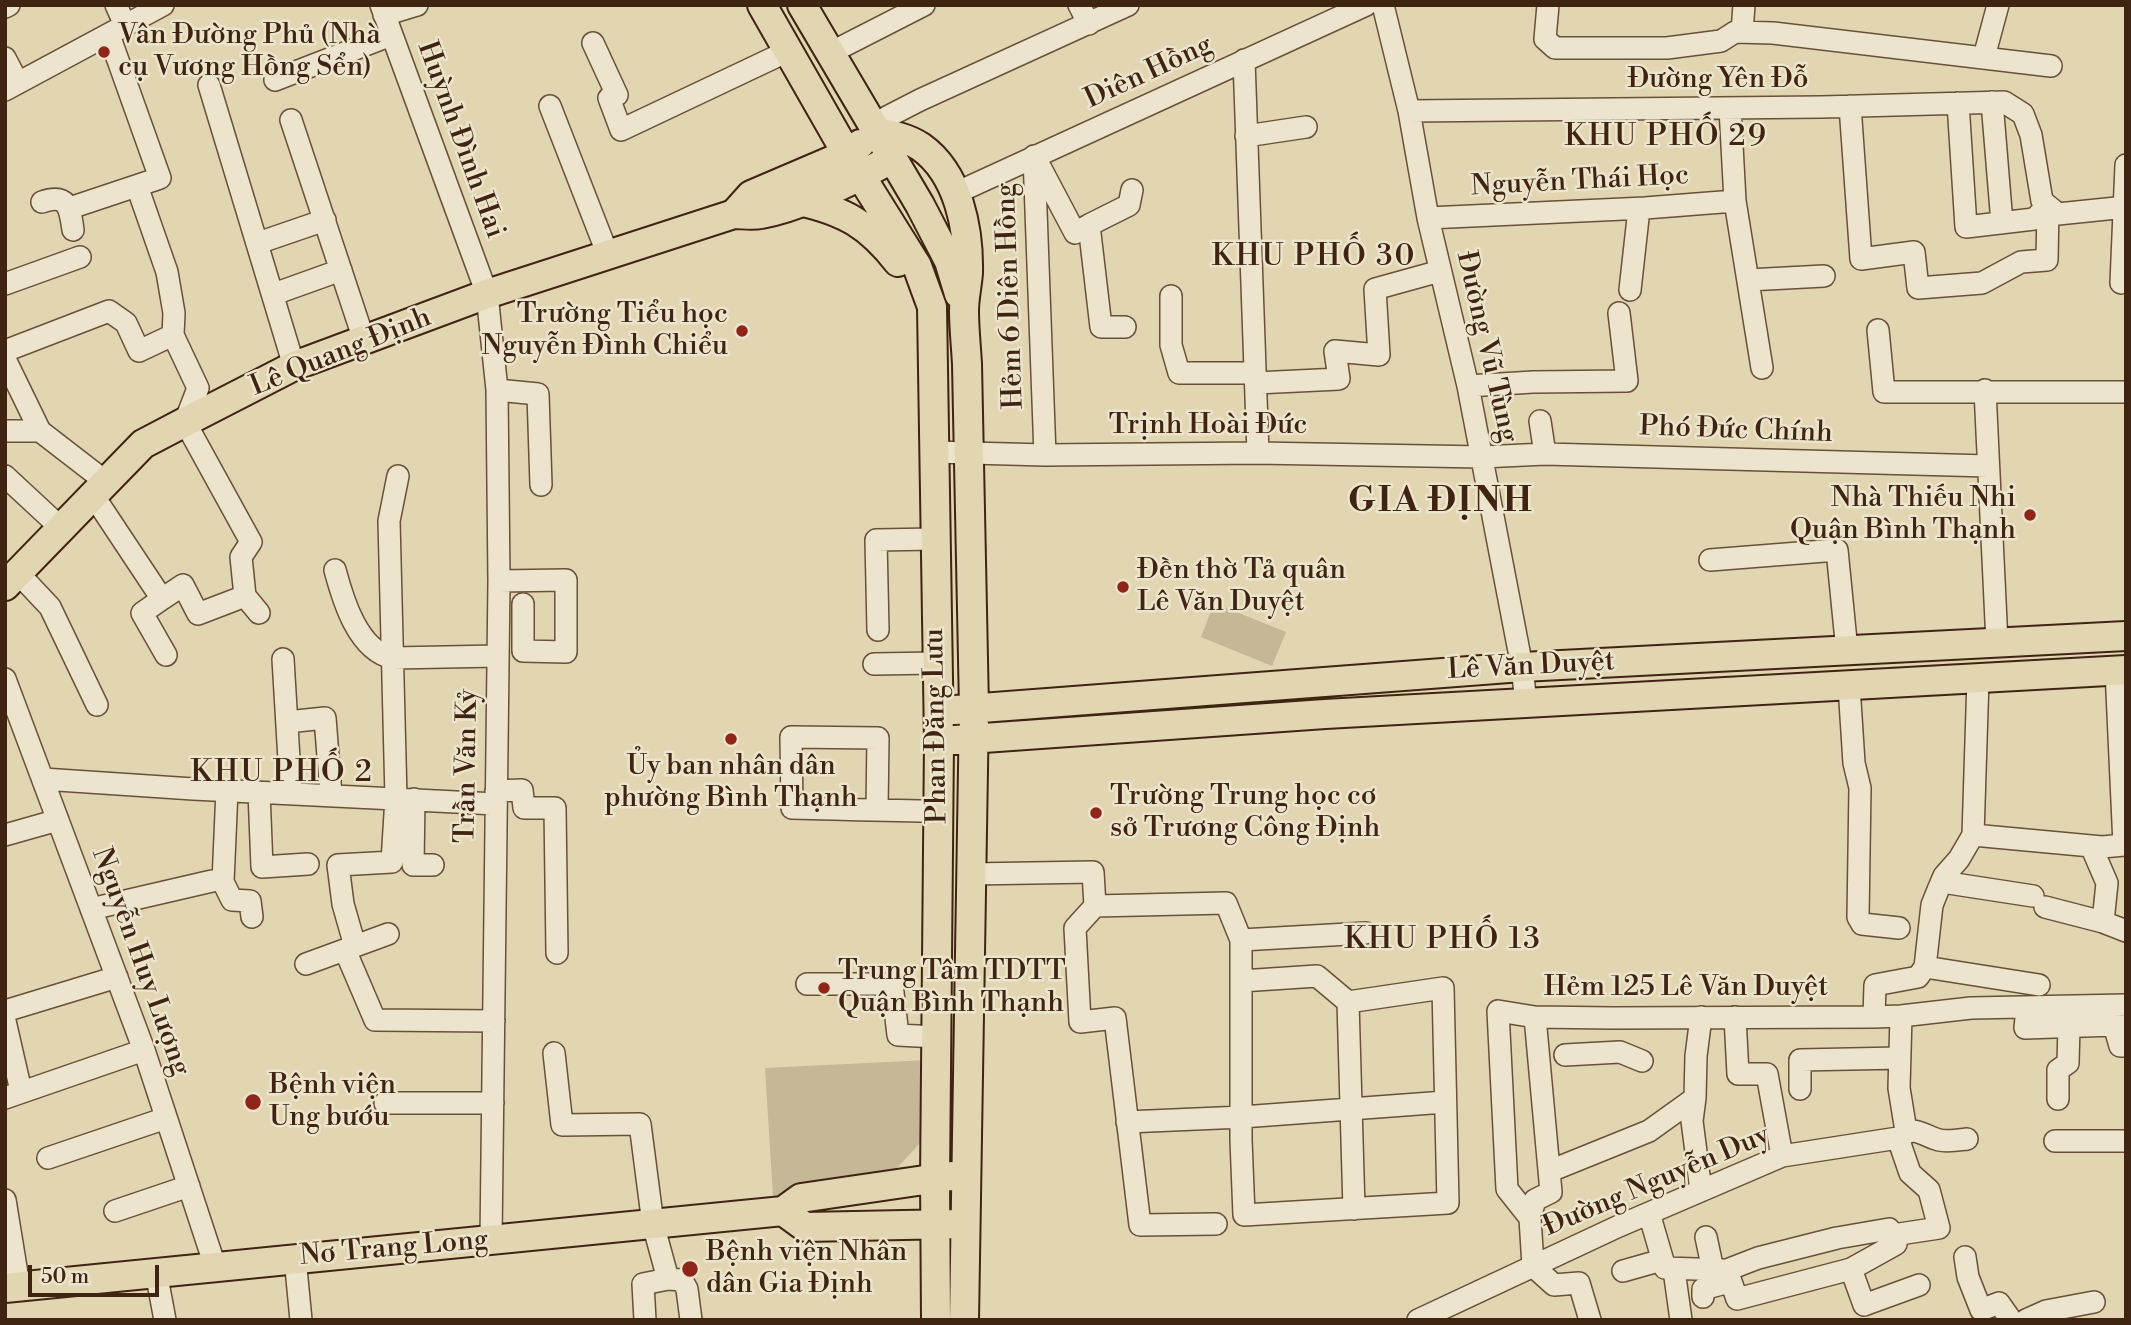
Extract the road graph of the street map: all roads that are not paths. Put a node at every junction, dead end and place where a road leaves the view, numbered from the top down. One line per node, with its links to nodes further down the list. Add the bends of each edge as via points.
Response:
1 (116, 5): 15 (street)
2 (163, 5): 15 (street)
3 (417, 5): 14 (street)
4 (762, 5): 18 (main road, Phan Đăng Lưu)
5 (802, 5): 19 (main road)
6 (925, 5): 19 (street)
7 (1128, 5): 13 (street)
8 (1366, 5): 22 (street, Diên Hồng)
9 (1383, 5): 32 (street, Đường Vũ Tùng)
10 (1548, 5): 16 (street, via 1545,39 1555,48 1667,48 1721,41)
11 (1744, 5): 16 (street)
12 (1998, 5): 20 (street)
13 (1084, 15): 35 (street, via 887,117)
14 (385, 18): 24 (street); 68 (street, Huỳnh Đình Hai)
15 (117, 30): 26 (street); 41 (street, via 160,178)
16 (1742, 32): 20 (street)
17 (593, 43): 18 (street, via 617,95 609,98 621,130)
18 (788, 51): 39 (main road, Phan Đăng Lưu)
19 (830, 53): 35 (main road)
20 (1984, 57): 23 (street)
21 (5, 58): 26 (street)
22 (1244, 60): 36 (street); 37 (street, Diên Hồng)
23 (2051, 66)
24 (275, 80)
25 (209, 85): 57 (street)
26 (12, 87)
27 (1992, 102): 28 (street, Đường Yên Đỗ); 47 (street, Đường Yên Đỗ, via 2004,102 2023,114 2042,201); 54 (street)
28 (1958, 103): 30 (street, Đường Yên Đỗ); 54 (street, via 1966,227)
29 (550, 106): 58 (street)
30 (1850, 106): 31 (street, Đường Yên Đỗ); 47 (street, via 1861,259 1914,253 1918,288 1982,283 2021,262 2047,260)
31 (1730, 108): 32 (street, Đường Yên Đỗ); 45 (street)
32 (1409, 111): 52 (street, Đường Vũ Tùng)
33 (291, 120): 53 (street)
34 (1306, 127): 36 (street)
35 (876, 132): 38 (main road, Phan Đăng Lưu); 39 (main road); 43 (main road, Phan Đăng Lưu, via 922,148)
36 (1247, 136): 81 (street)
37 (1034, 156): 43 (street, Diên Hồng); 55 (street, Hẻm 6 Diên Hồng, via 1074,233); 94 (street, Hẻm 6 Diên Hồng)
38 (891, 159): 39 (main road); 71 (main road, Phan Đăng Lưu, via 949,261)
39 (853, 165): 44 (main road, Lê Quang Định); 51 (main road, Lê Quang Định, via 751,195); 70 (main road, Phan Đăng Lưu, via 917,267)
40 (2126, 165): 49 (street)
41 (137, 186): 48 (street); 75 (street, via 167,272)
42 (1132, 190): 55 (street, via 1129,205)
43 (956, 193): 71 (main road, Phan Đăng Lưu, via 968,273)
44 (799, 201): 51 (main road, Lê Quang Định, via 760,215); 70 (main road, via 829,207 863,226 883,243)
45 (1735, 201): 50 (street, Nguyễn Thái Học); 63 (street)
46 (42, 202): 48 (street, via 65,202)
47 (2048, 206): 49 (street, via 2058,214); 54 (street, via 2034,219)
48 (70, 208): 56 (street)
49 (2124, 208): 64 (street)
50 (1639, 209): 52 (street, Nguyễn Thái Học); 66 (street)
51 (734, 215): 58 (main road, Lê Quang Định)
52 (1428, 218): 61 (street, Đường Vũ Tùng)
53 (325, 220): 57 (street); 60 (street)
54 (2002, 223)
55 (1089, 225): 73 (street, via 1101,327)
56 (73, 230)
57 (258, 243): 67 (street)
58 (608, 255): 68 (main road, Lê Quang Định)
59 (80, 257): 65 (street)
60 (341, 270): 67 (street); 76 (street)
61 (1440, 271): 81 (street, via 1375,289 1379,355 1335,351 1339,379); 82 (street, Đường Vũ Tùng)
62 (1824, 276): 63 (street)
63 (1748, 280): 80 (street)
64 (2120, 283)
65 (5, 284)
66 (1630, 290)
67 (274, 294): 79 (street)
68 (488, 294): 76 (main road, Lê Quang Định); 83 (street, Trần Văn Kỷ)
69 (1171, 296): 81 (street, via 1171,345 1179,373)
70 (932, 307): 90 (main road, Phan Đăng Lưu)
71 (964, 310): 91 (main road, Phan Đăng Lưu)
72 (1619, 313): 82 (street, via 1627,381)
73 (1125, 327)
74 (1878, 330): 84 (street, via 1884,392)
75 (173, 335): 77 (street, via 139,351 126,323 108,311); 87 (street, via 198,388)
76 (364, 340): 79 (main road, Lê Quang Định)
77 (5, 351)
78 (5, 359): 89 (street)
79 (294, 366): 87 (main road, Lê Quang Định)
80 (1762, 368)
81 (1255, 378): 92 (street)
82 (1468, 386): 95 (street, Đường Vũ Tùng)
83 (497, 390): 99 (street, via 538,394); 106 (street, Trần Văn Kỷ)
84 (1985, 390): 85 (street); 96 (street)
85 (2126, 392)
86 (1540, 421): 93 (street)
87 (185, 422): 100 (main road, Lê Quang Định, via 143,444); 107 (street, via 251,542 241,557)
88 (5, 431): 89 (street)
89 (40, 431): 100 (street)
90 (934, 452): 91 (street, Trịnh Hoài Đức); 102 (main road, Phan Đăng Lưu)
91 (968, 452): 94 (street, Trịnh Hoài Đức); 129 (main road, Phan Đăng Lưu)
92 (1258, 453): 94 (street, Trịnh Hoài Đức); 95 (street, Trịnh Hoài Đức)
93 (1545, 454): 95 (street, Phó Đức Chính); 96 (street, Phó Đức Chính)
94 (1045, 455)
95 (1482, 457): 121 (street, Đường Vũ Tùng)
96 (1988, 466): 113 (street)
97 (5, 476): 101 (street)
98 (398, 476): 117 (street, via 389,521)
99 (541, 485)
100 (100, 488): 101 (main road, Lê Quang Định); 108 (street)
101 (61, 528): 105 (main road, Lê Quang Định)
102 (935, 539): 111 (street, via 876,540); 119 (main road, Phan Đăng Lưu)
103 (1710, 560): 114 (street, via 1838,550)
104 (335, 570): 117 (street, via 345,606 366,640 382,656)
105 (12, 580): 128 (street, via 50,607)
106 (499, 581): 109 (street, via 566,580 566,652 523,651); 116 (street, Trần Văn Kỷ)
107 (245, 596): 108 (street, via 198,614 183,585); 110 (street)
108 (163, 599): 115 (street, via 142,613)
109 (523, 604)
110 (260, 613)
111 (878, 630)
112 (2126, 636): 113 (main road, Lê Văn Duyệt)
113 (1997, 643): 114 (main road, Lê Văn Duyệt)
114 (1847, 651): 121 (main road, Lê Văn Duyệt)
115 (166, 655)
116 (498, 656): 117 (street); 140 (street, Trần Văn Kỷ)
117 (393, 658): 141 (street)
118 (284, 659): 132 (street)
119 (936, 663): 120 (street); 130 (main road, Phan Đăng Lưu)
120 (874, 664)
121 (1522, 667): 124 (main road, Lê Văn Duyệt); 127 (street, Đường Vũ Tùng)
122 (2121, 670): 125 (main road, Lê Văn Duyệt); 147 (street, via 2124,845)
123 (5, 679): 135 (street, Nguyễn Huy Lượng)
124 (1349, 679): 129 (main road, Lê Văn Duyệt); 131 (main road)
125 (1978, 679): 126 (main road, Lê Văn Duyệt); 146 (street)
126 (1849, 686): 127 (main road, Lê Văn Duyệt); 157 (street, via 1860,788 1858,917 1862,924)
127 (1526, 703): 131 (main road, Lê Văn Duyệt)
128 (97, 705)
129 (974, 708): 130 (main road, Lê Văn Duyệt); 133 (main road, Phan Đăng Lưu)
130 (938, 711): 134 (main road, Phan Đăng Lưu)
131 (1351, 712): 133 (main road, Lê Văn Duyệt)
132 (287, 722): 138 (street); 139 (street, via 324,718)
133 (973, 740): 134 (main road, Lê Văn Duyệt); 150 (main road, Phan Đăng Lưu)
134 (939, 741): 143 (main road, Phan Đăng Lưu)
135 (43, 779): 136 (street); 144 (street, Nguyễn Huy Lượng)
136 (227, 790): 137 (street); 155 (street, via 223,882 232,900 250,901)
137 (258, 792): 138 (street); 148 (street, via 262,867)
138 (291, 793): 139 (street)
139 (331, 794): 141 (street)
140 (496, 797): 141 (street); 163 (street, via 523,790 524,808 555,808); 181 (street, Trần Văn Kỷ)
141 (405, 798): 149 (street, via 414,865); 162 (street, via 392,862 338,864)
142 (877, 810): 142 (street, via 792,808 791,737 878,738); 143 (street)
143 (938, 811): 183 (main road, Phan Đăng Lưu)
144 (58, 820): 145 (street); 154 (street, Nguyễn Huy Lượng)
145 (5, 835)
146 (1973, 835): 147 (street); 152 (street)
147 (2091, 846): 156 (street, via 2107,883)
148 (308, 864)
149 (433, 865)
150 (971, 874): 153 (street, via 1093,872); 209 (main road, Phan Đăng Lưu)
151 (212, 881): 154 (street)
152 (1942, 882): 156 (street, via 2039,901); 165 (street, via 1933,905)
153 (1095, 906): 161 (street, via 1226,903); 201 (street, via 1075,928 1080,1021 1115,1018)
154 (92, 909): 166 (street, Nguyễn Huy Lượng)
155 (252, 917)
156 (2103, 922): 158 (street)
157 (1899, 928)
158 (2126, 931)
159 (1366, 933): 161 (street)
160 (388, 934): 162 (street)
161 (1241, 940): 167 (street)
162 (350, 948): 164 (street); 181 (street, via 375,1020)
163 (557, 953)
164 (306, 964)
165 (1925, 967): 169 (street); 179 (street, via 1918,977 1875,985)
166 (117, 978): 172 (street); 185 (street, Nguyễn Huy Lượng)
167 (1241, 981): 170 (street, via 1317,975); 199 (street)
168 (807, 984): 183 (street, via 892,984 898,1035)
169 (2039, 985)
170 (1348, 1002): 195 (street, via 1443,988); 198 (street)
171 (2027, 1008): 173 (street, Hẻm 125 Lê Văn Duyệt); 174 (street, Hẻm 125 Lê Văn Duyệt, via 1971,1008); 182 (street, via 2025,1028)
172 (5, 1011)
173 (2118, 1012): 182 (street); 184 (street, via 2120,1046)
174 (1901, 1016): 179 (street, Hẻm 125 Lê Văn Duyệt); 189 (street)
175 (1535, 1017): 176 (street, Hẻm 125 Lê Văn Duyệt); 208 (street); 218 (street, Hẻm 125 Lê Văn Duyệt, via 1498,1012 1507,1189)
176 (1584, 1017): 177 (street, Hẻm 125 Lê Văn Duyệt); 187 (street)
177 (1701, 1017): 178 (street, Hẻm 125 Lê Văn Duyệt); 193 (street)
178 (1735, 1017): 179 (street, Hẻm 125 Lê Văn Duyệt); 206 (street, via 1738,1074 1767,1074)
179 (1874, 1017)
180 (5, 1021): 192 (street)
181 (494, 1021): 197 (street, Trần Văn Kỷ)
182 (2069, 1027): 194 (street, via 2068,1063 2058,1070)
183 (937, 1037): 210 (main road, Phan Đăng Lưu)
184 (2126, 1046)
185 (144, 1050): 192 (street); 200 (street, Nguyễn Huy Lượng)
186 (554, 1053): 219 (street, via 562,1125 640,1124)
187 (1588, 1053): 188 (street); 190 (street, via 1620,1052)
188 (1565, 1055)
189 (1899, 1058): 191 (street, via 1800,1060); 202 (street)
190 (1642, 1061)
191 (1800, 1089)
192 (13, 1094)
193 (1695, 1098): 208 (street, via 1649,1131); 212 (street, via 1692,1121)
194 (2058, 1099)
195 (1445, 1102): 198 (street); 214 (street, via 1448,1203)
196 (385, 1103): 197 (street)
197 (493, 1103): 225 (street, Trần Văn Kỷ)
198 (1353, 1109): 199 (street); 214 (street)
199 (1242, 1117): 201 (street); 214 (street, via 1244,1214)
200 (166, 1118): 207 (street); 211 (street, Nguyễn Huy Lượng)
201 (1128, 1122): 222 (street, via 1140,1225)
202 (1902, 1135): 203 (street, Đường Nguyễn Duy, via 1922,1131 1940,1141); 206 (street, Đường Nguyễn Duy); 223 (street, via 1910,1173 1929,1190 1939,1228)
203 (1967, 1139)
204 (2055, 1141): 205 (street)
205 (2126, 1141)
206 (1782, 1156): 212 (street, Đường Nguyễn Duy)
207 (48, 1158)
208 (1550, 1171): 218 (street, via 1551,1192 1535,1200)
209 (968, 1174): 210 (main road, Nơ Trang Long); 221 (main road, Phan Đăng Lưu)
210 (935, 1179): 216 (main road, Nơ Trang Long, via 801,1198); 220 (main road, Phan Đăng Lưu)
211 (189, 1186): 215 (street); 229 (street, Nguyễn Huy Lượng)
212 (1701, 1191): 217 (street, Đường Nguyễn Duy)
213 (5, 1200): 237 (street)
214 (1354, 1209)
215 (115, 1211)
216 (783, 1211): 219 (main road, Nơ Trang Long); 220 (main road, via 805,1227)
217 (1649, 1213): 228 (street); 230 (street, Đường Nguyễn Duy)
218 (1530, 1218): 230 (street)
219 (653, 1224): 225 (main road, Nơ Trang Long); 235 (street)
220 (935, 1224): 221 (main road); 246 (main road, Phan Đăng Lưu)
221 (967, 1224): 247 (main road, Phan Đăng Lưu)
222 (1216, 1224)
223 (1893, 1235): 231 (street, via 1895,1244); 234 (street, via 1889,1229 1837,1238 1758,1258)
224 (1706, 1237): 234 (street)
225 (491, 1239): 227 (main road, Nơ Trang Long)
226 (1965, 1257): 251 (street, via 1981,1310 1999,1303)
227 (295, 1258): 229 (main road, Nơ Trang Long); 243 (street)
228 (1668, 1265): 232 (street); 234 (street); 250 (street)
229 (215, 1266): 233 (main road, Nơ Trang Long)
230 (1533, 1266): 248 (street, Đường Nguyễn Duy); 249 (street, via 1554,1285 1579,1283)
231 (1851, 1269): 234 (street, via 1737,1299); 240 (street)
232 (1623, 1271)
233 (156, 1272): 237 (main road, Nơ Trang Long); 242 (street)
234 (1723, 1274): 238 (street, via 1703,1289)
235 (668, 1279): 244 (street, via 643,1284); 245 (street, via 684,1282)
236 (1919, 1285): 240 (street)
237 (12, 1287)
238 (1703, 1297)
239 (2094, 1302): 241 (street)
240 (1867, 1312)
241 (2040, 1317)
242 (165, 1320)
243 (301, 1320)
244 (645, 1320)
245 (691, 1320)
246 (936, 1320)
247 (964, 1320)
248 (1418, 1320)
249 (1590, 1320)
250 (1681, 1320)
251 (2011, 1320)

